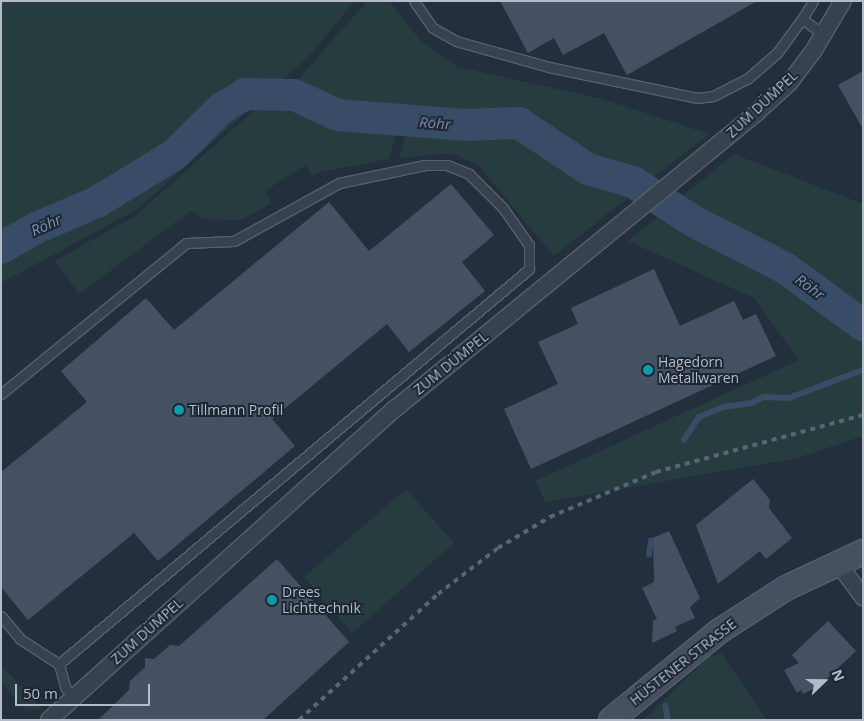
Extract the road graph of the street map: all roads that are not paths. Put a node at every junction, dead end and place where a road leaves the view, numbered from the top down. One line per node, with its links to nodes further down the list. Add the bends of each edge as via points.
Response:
1 (414, 1): 4 (lane, via 433,28 456,41 549,67 697,98 713,96 747,79 777,53)
2 (813, 1): 4 (lane)
3 (844, 1): 5 (street, ZUM DÜMPEL)
4 (802, 19): 5 (lane)
5 (825, 35): 12 (street, ZUM DÜMPEL, via 790,82 688,171 396,408)
6 (1, 394): 11 (lane, via 186,244 234,242 339,183 425,164 447,165 469,174 503,208 529,245 528,268)
7 (863, 552): 8 (main road, HÜSTENER STRASSE)
8 (837, 562): 9 (street); 14 (main road, HÜSTENER STRASSE, via 786,588 718,632)
9 (863, 597)
10 (1, 616): 11 (lane, via 20,640)
11 (59, 664): 12 (lane, via 65,687)
12 (73, 698): 13 (street, ZUM DÜMPEL)
13 (49, 720)
14 (611, 720)

